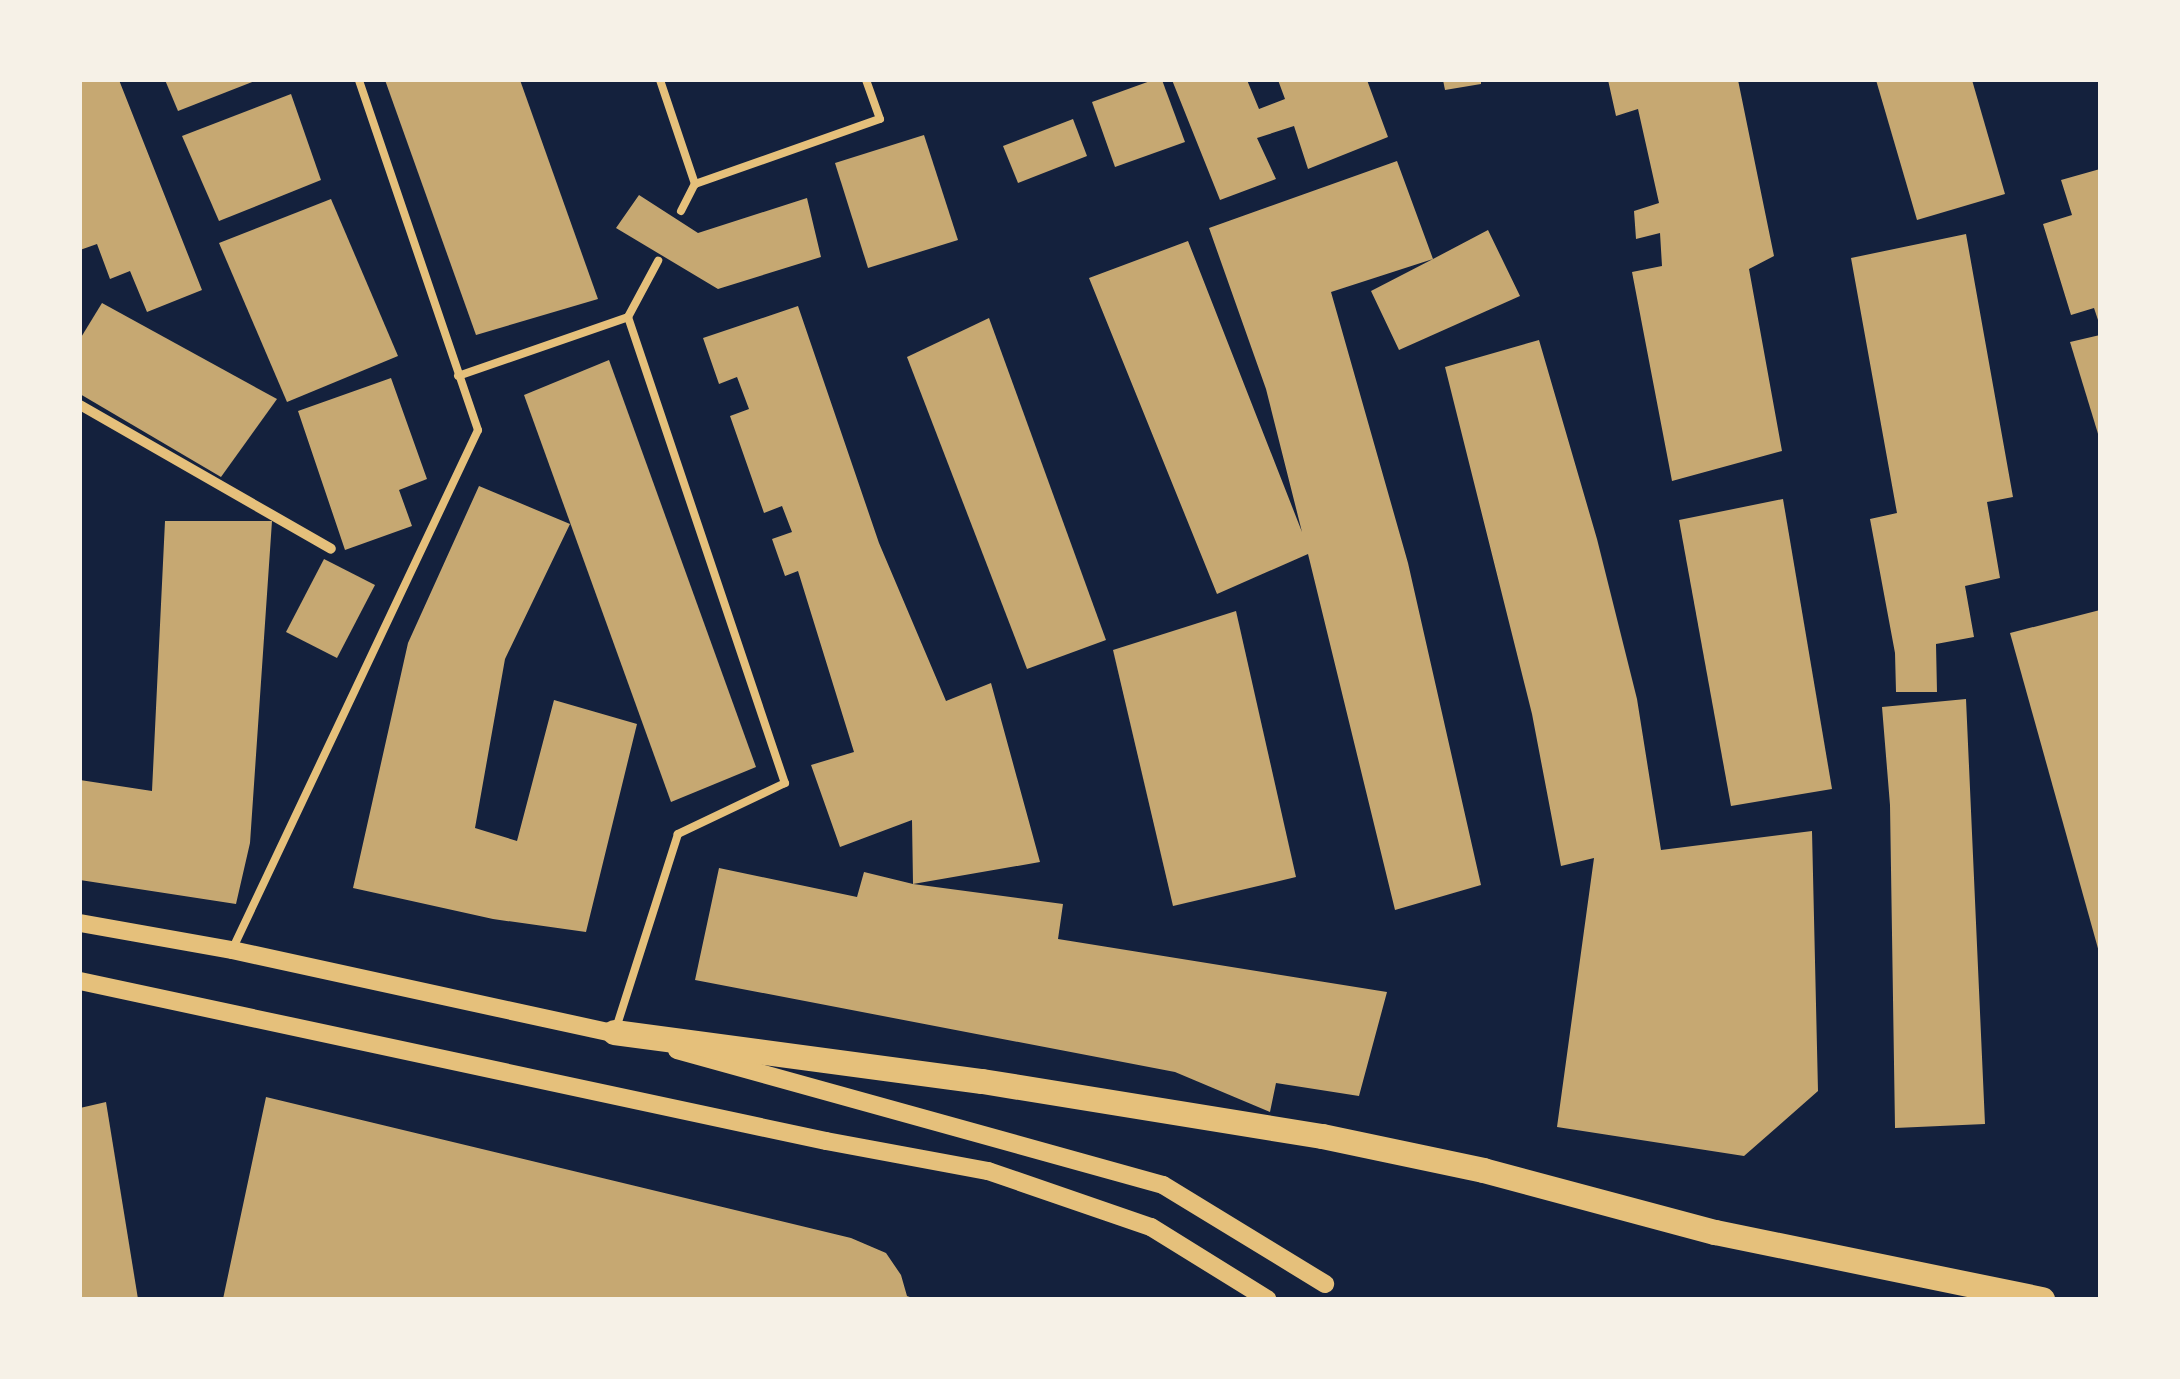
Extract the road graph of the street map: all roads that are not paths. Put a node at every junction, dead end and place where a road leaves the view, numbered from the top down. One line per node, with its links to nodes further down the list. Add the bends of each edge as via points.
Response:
1 (360, 80): 8 (lane)
2 (660, 80): 4 (lane)
3 (866, 80): 4 (lane, via 880,119)
4 (695, 184): 5 (lane)
5 (681, 212)
6 (658, 261): 7 (lane)
7 (628, 317): 8 (lane); 14 (lane, via 785,783 678,834)
8 (458, 376): 12 (lane, via 478,430)
9 (80, 404): 10 (street)
10 (330, 549)
11 (80, 923): 12 (street)
12 (232, 950): 14 (street)
13 (80, 981): 16 (street, via 988,1171 1152,1227)
14 (614, 1032): 15 (street, via 1163,1186); 17 (main road, via 982,1080 1322,1136 1751,1240)
15 (1325, 1284)
16 (1267, 1299)
17 (2042, 1299)

